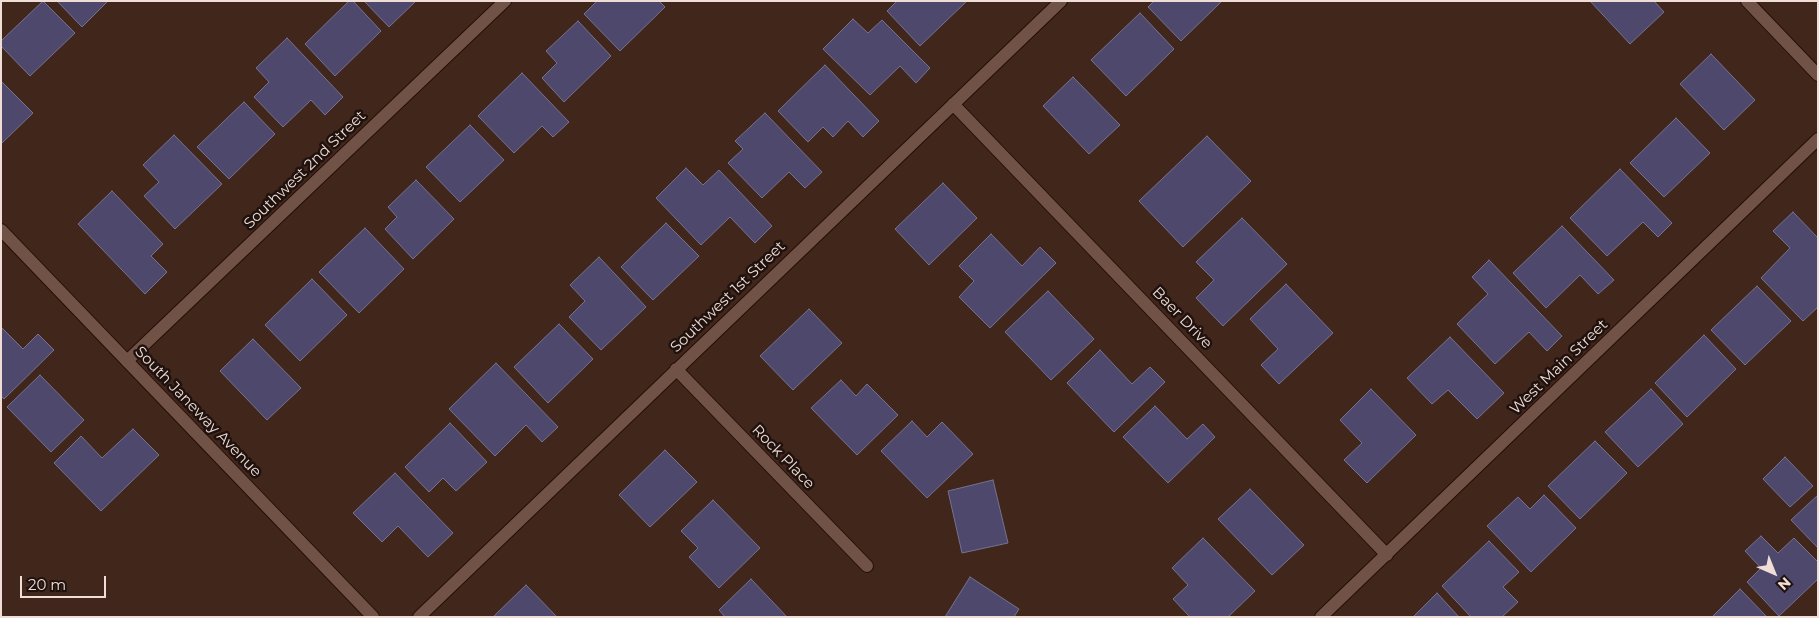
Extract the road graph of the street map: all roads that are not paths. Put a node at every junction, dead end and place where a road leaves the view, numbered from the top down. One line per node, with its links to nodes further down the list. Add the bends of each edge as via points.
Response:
1 (505, 1): 8 (street, Southwest 2nd Street)
2 (1061, 1): 5 (street, Southwest 1st Street)
3 (1747, 1): 4 (street)
4 (1818, 75)
5 (953, 104): 9 (street, Southwest 1st Street); 10 (street, Baer Drive)
6 (1818, 139): 10 (street, West Main Street)
7 (1, 230): 8 (street, South Janeway Avenue)
8 (127, 361): 12 (street, South Janeway Avenue)
9 (676, 369): 11 (street, Rock Place); 13 (street, Southwest 1st Street)
10 (1386, 555): 14 (street, West Main Street)
11 (867, 566)
12 (373, 617)
13 (418, 617)
14 (1321, 617)

